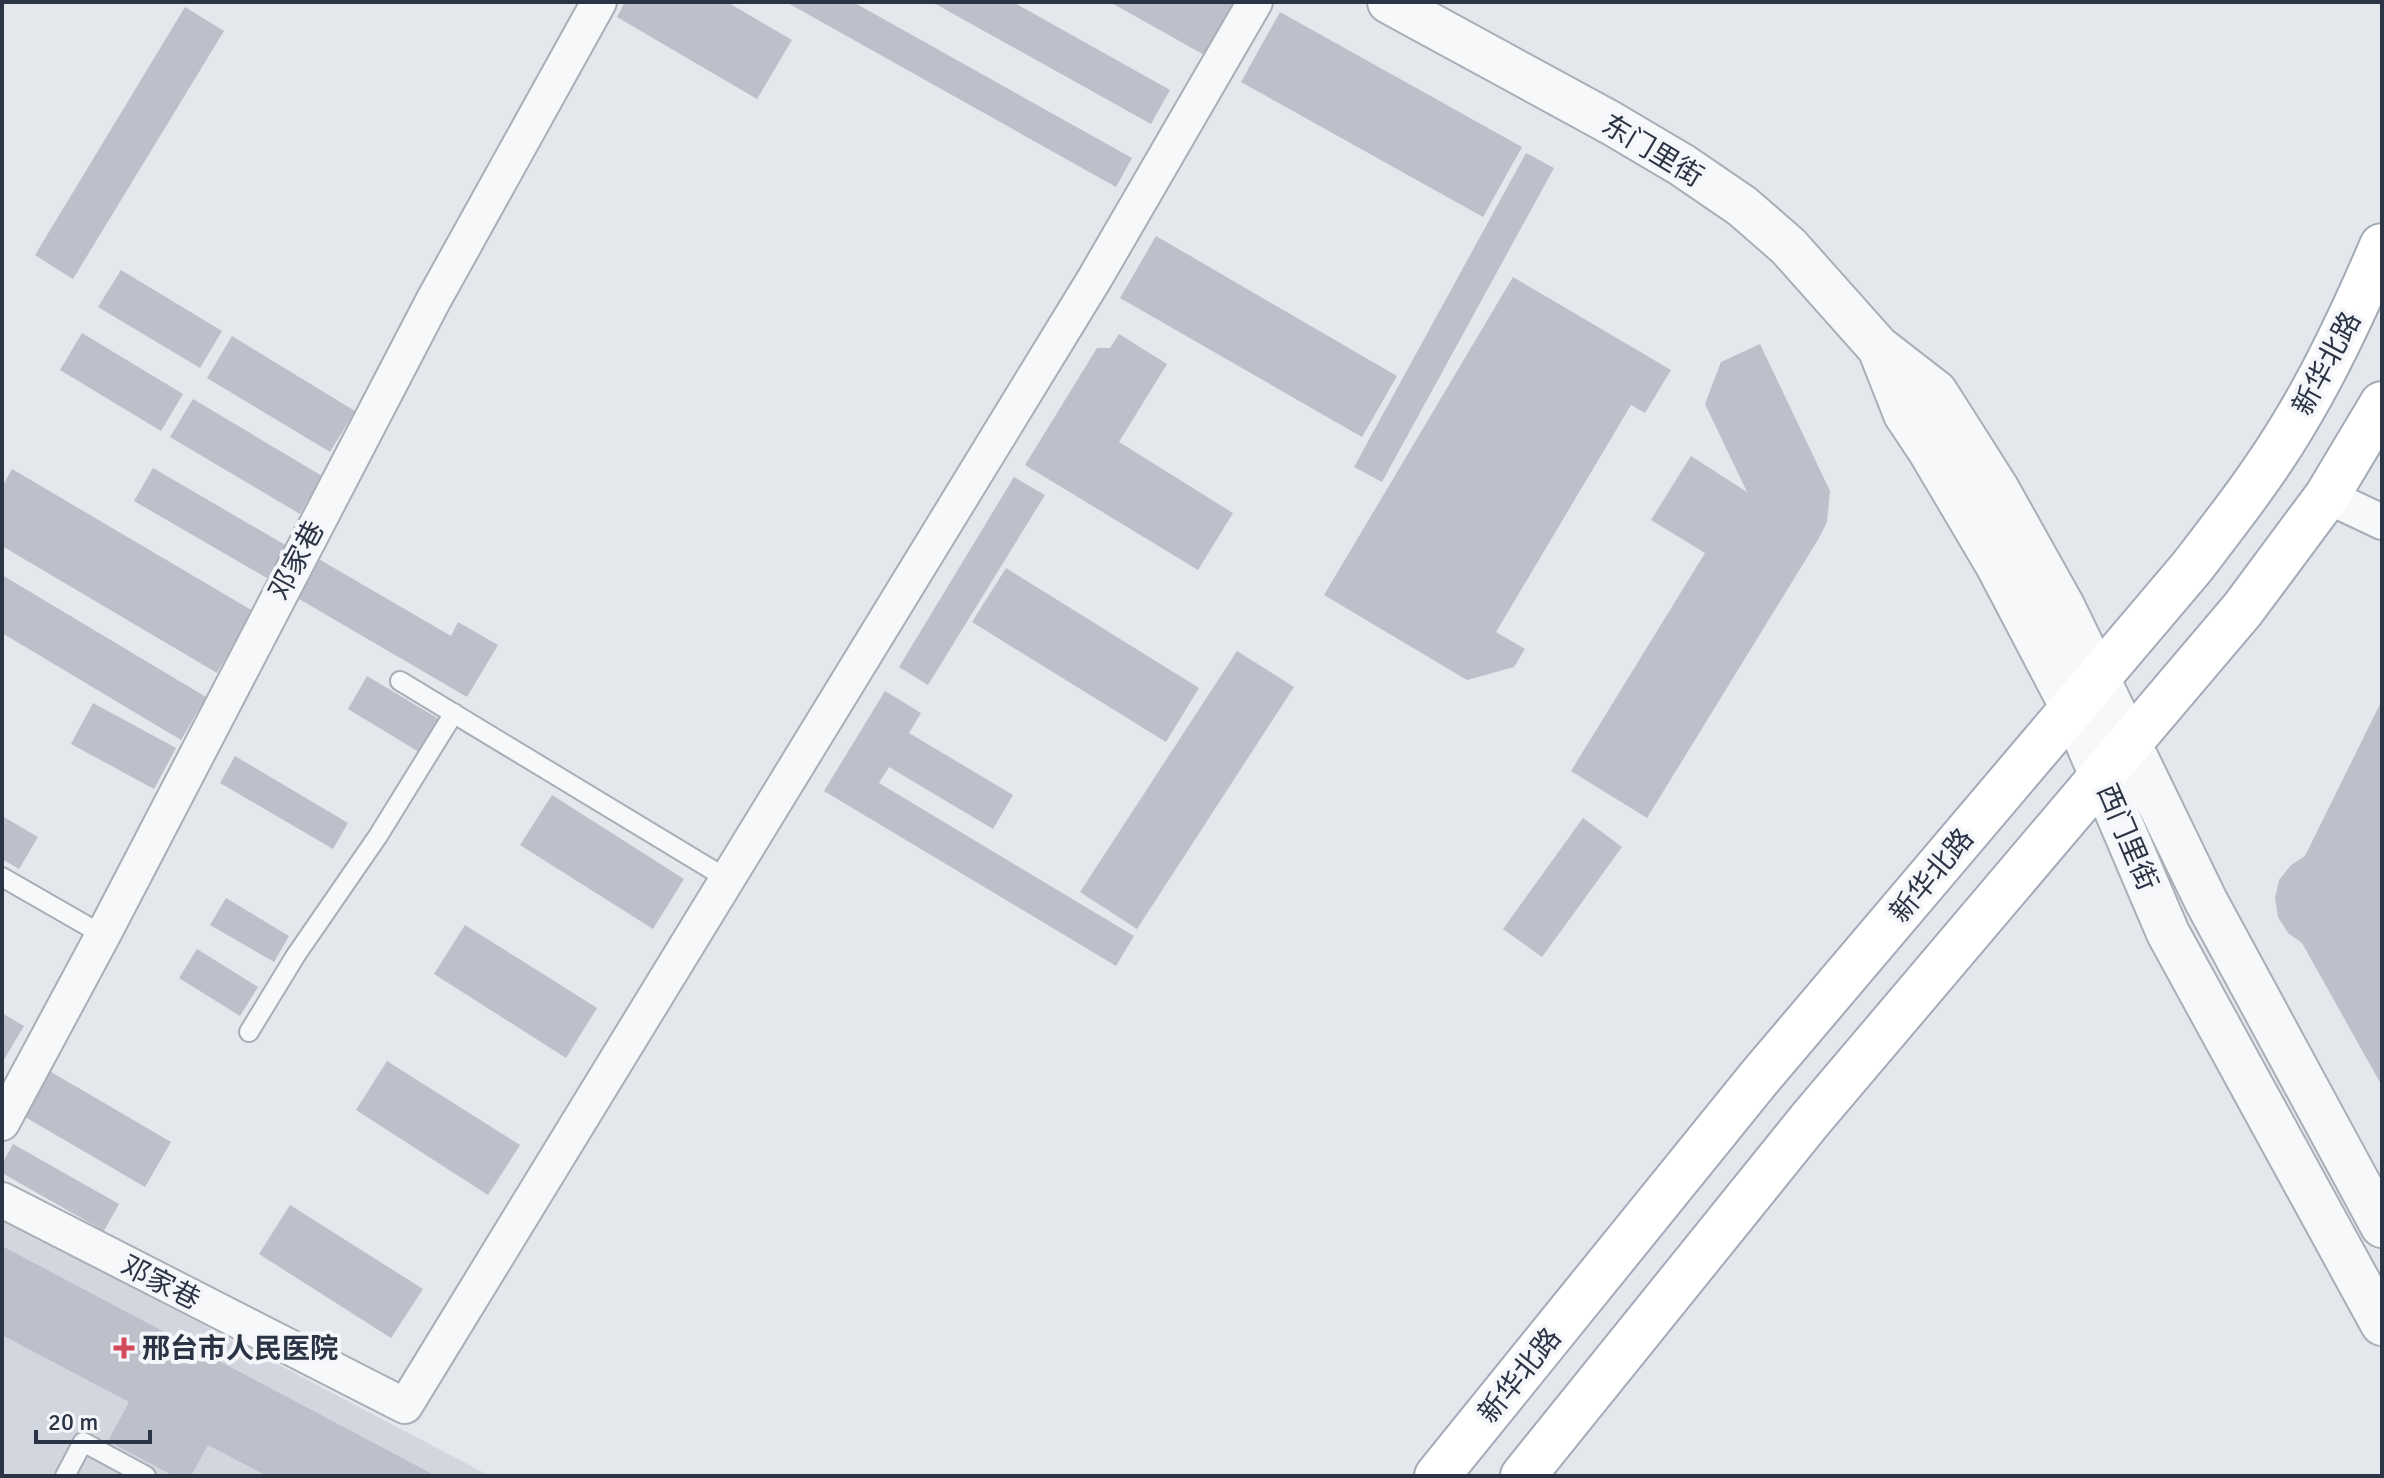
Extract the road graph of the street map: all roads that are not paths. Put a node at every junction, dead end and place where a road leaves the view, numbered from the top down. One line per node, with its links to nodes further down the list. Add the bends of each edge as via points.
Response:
1 (599, 2): 14 (street, 邓家巷, via 433,301)
2 (1255, 2): 13 (street, via 1095,278)
3 (1389, 2): 9 (street, 东门里街, via 1611,123 1742,206 1788,246 1878,347 1936,392 2031,546)
4 (2382, 246): 9 (main road, 新华北路, via 2336,348 2266,467 2192,567)
5 (2382, 404): 6 (main road)
6 (2327, 496): 7 (street); 11 (main road, via 2243,609)
7 (2382, 522)
8 (400, 681): 10 (lane)
9 (2086, 693): 11 (street, 西门里街); 22 (main road, 新华北路, via 1759,1078)
10 (454, 713): 13 (lane); 15 (lane)
11 (2116, 760): 18 (street, via 2206,901); 19 (street, 西门里街, via 2168,933); 23 (main road, via 1810,1120)
12 (2, 877): 14 (lane)
13 (729, 880): 17 (street, 邓家巷, via 405,1406)
14 (103, 935): 16 (street, 邓家巷)
15 (249, 1032)
16 (2, 1123)
17 (2, 1200)
18 (2382, 1226)
19 (2382, 1324)
20 (65, 1476): 21 (lane, via 83,1442)
21 (146, 1476)
22 (1437, 1476)
23 (1523, 1476)

